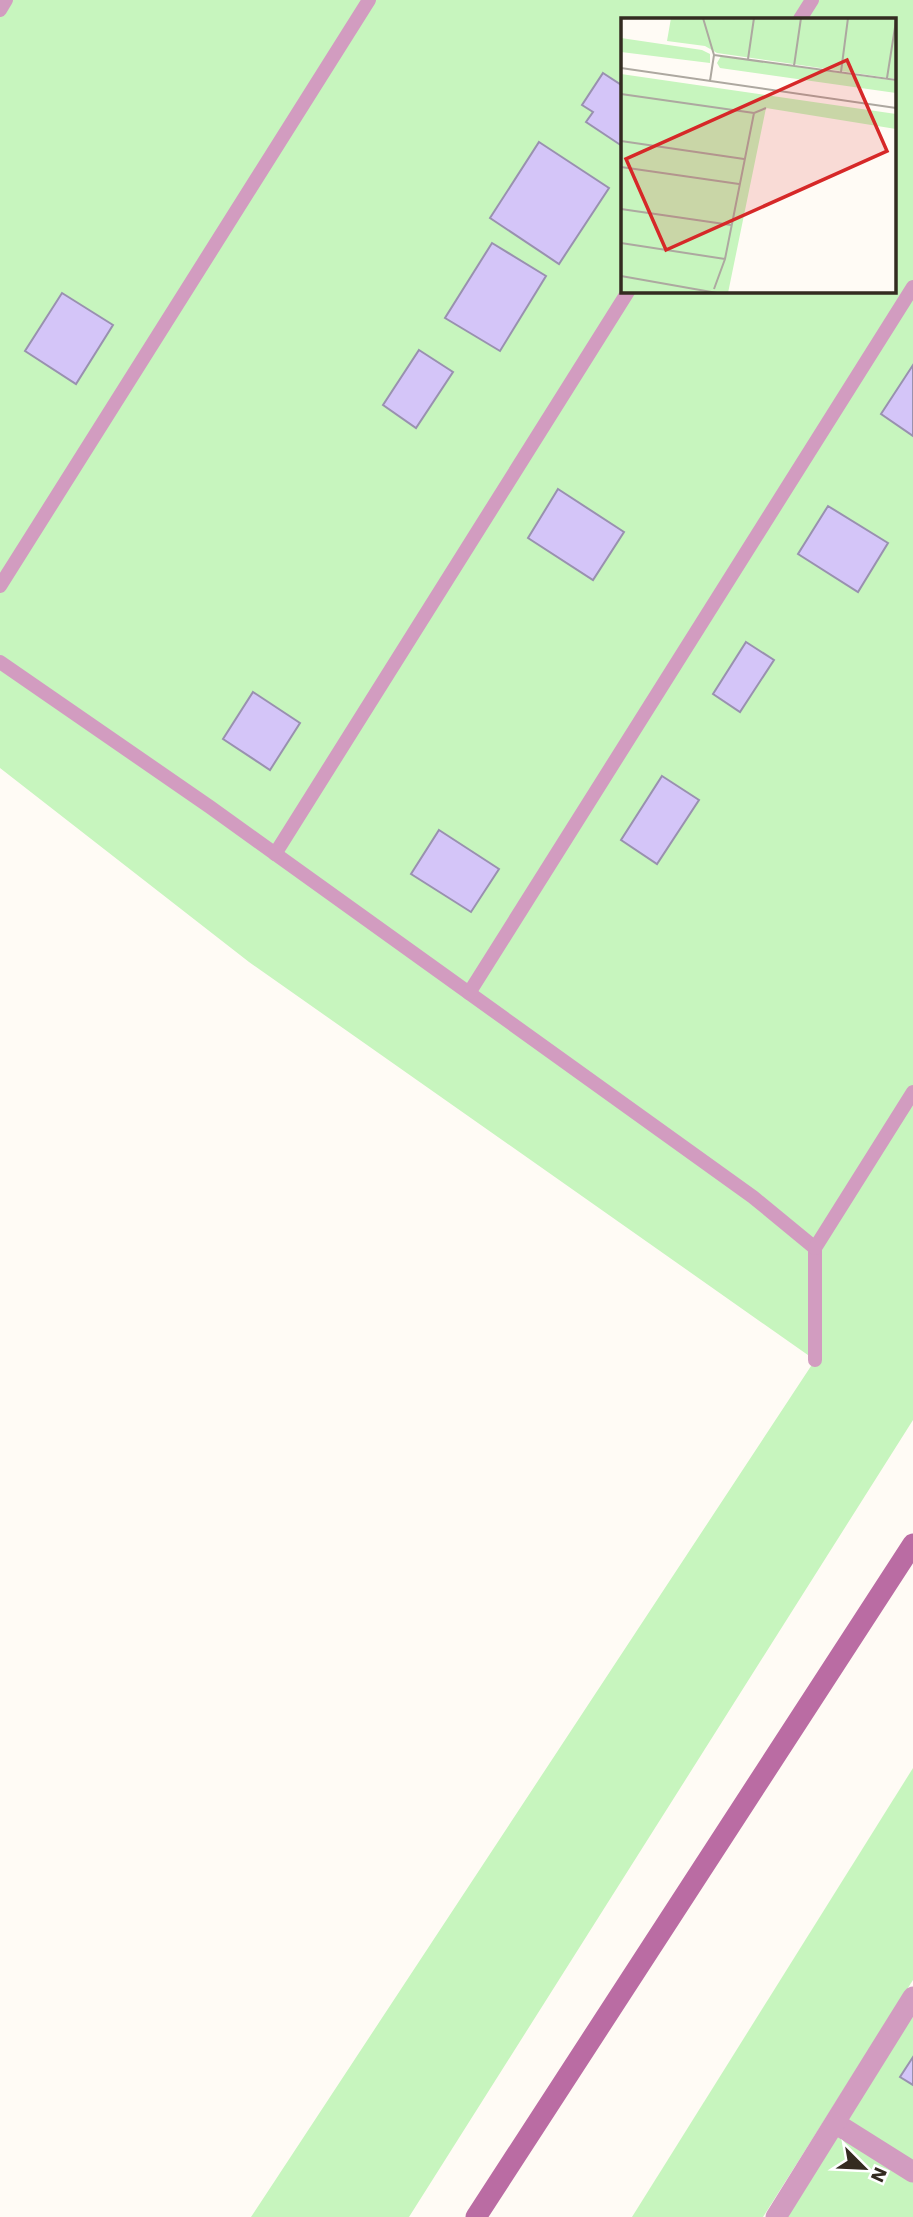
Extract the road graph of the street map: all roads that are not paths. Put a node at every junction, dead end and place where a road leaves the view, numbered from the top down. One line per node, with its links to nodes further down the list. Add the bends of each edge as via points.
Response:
1 (6, 0): 4 (lane)
2 (369, 0): 8 (lane)
3 (812, 0): 5 (lane)
4 (0, 10)
5 (801, 18)
6 (913, 287): 11 (lane)
7 (628, 292): 10 (lane)
8 (0, 586)
9 (0, 662): 10 (lane)
10 (275, 853): 11 (lane)
11 (468, 993): 13 (lane, via 753,1197)
12 (913, 1092): 13 (lane)
13 (815, 1248): 14 (lane)
14 (815, 1360)
15 (913, 1545): 19 (street)
16 (913, 1997): 17 (street)
17 (835, 2123): 18 (street); 20 (street)
18 (913, 2172)
19 (476, 2217)
20 (776, 2217)

